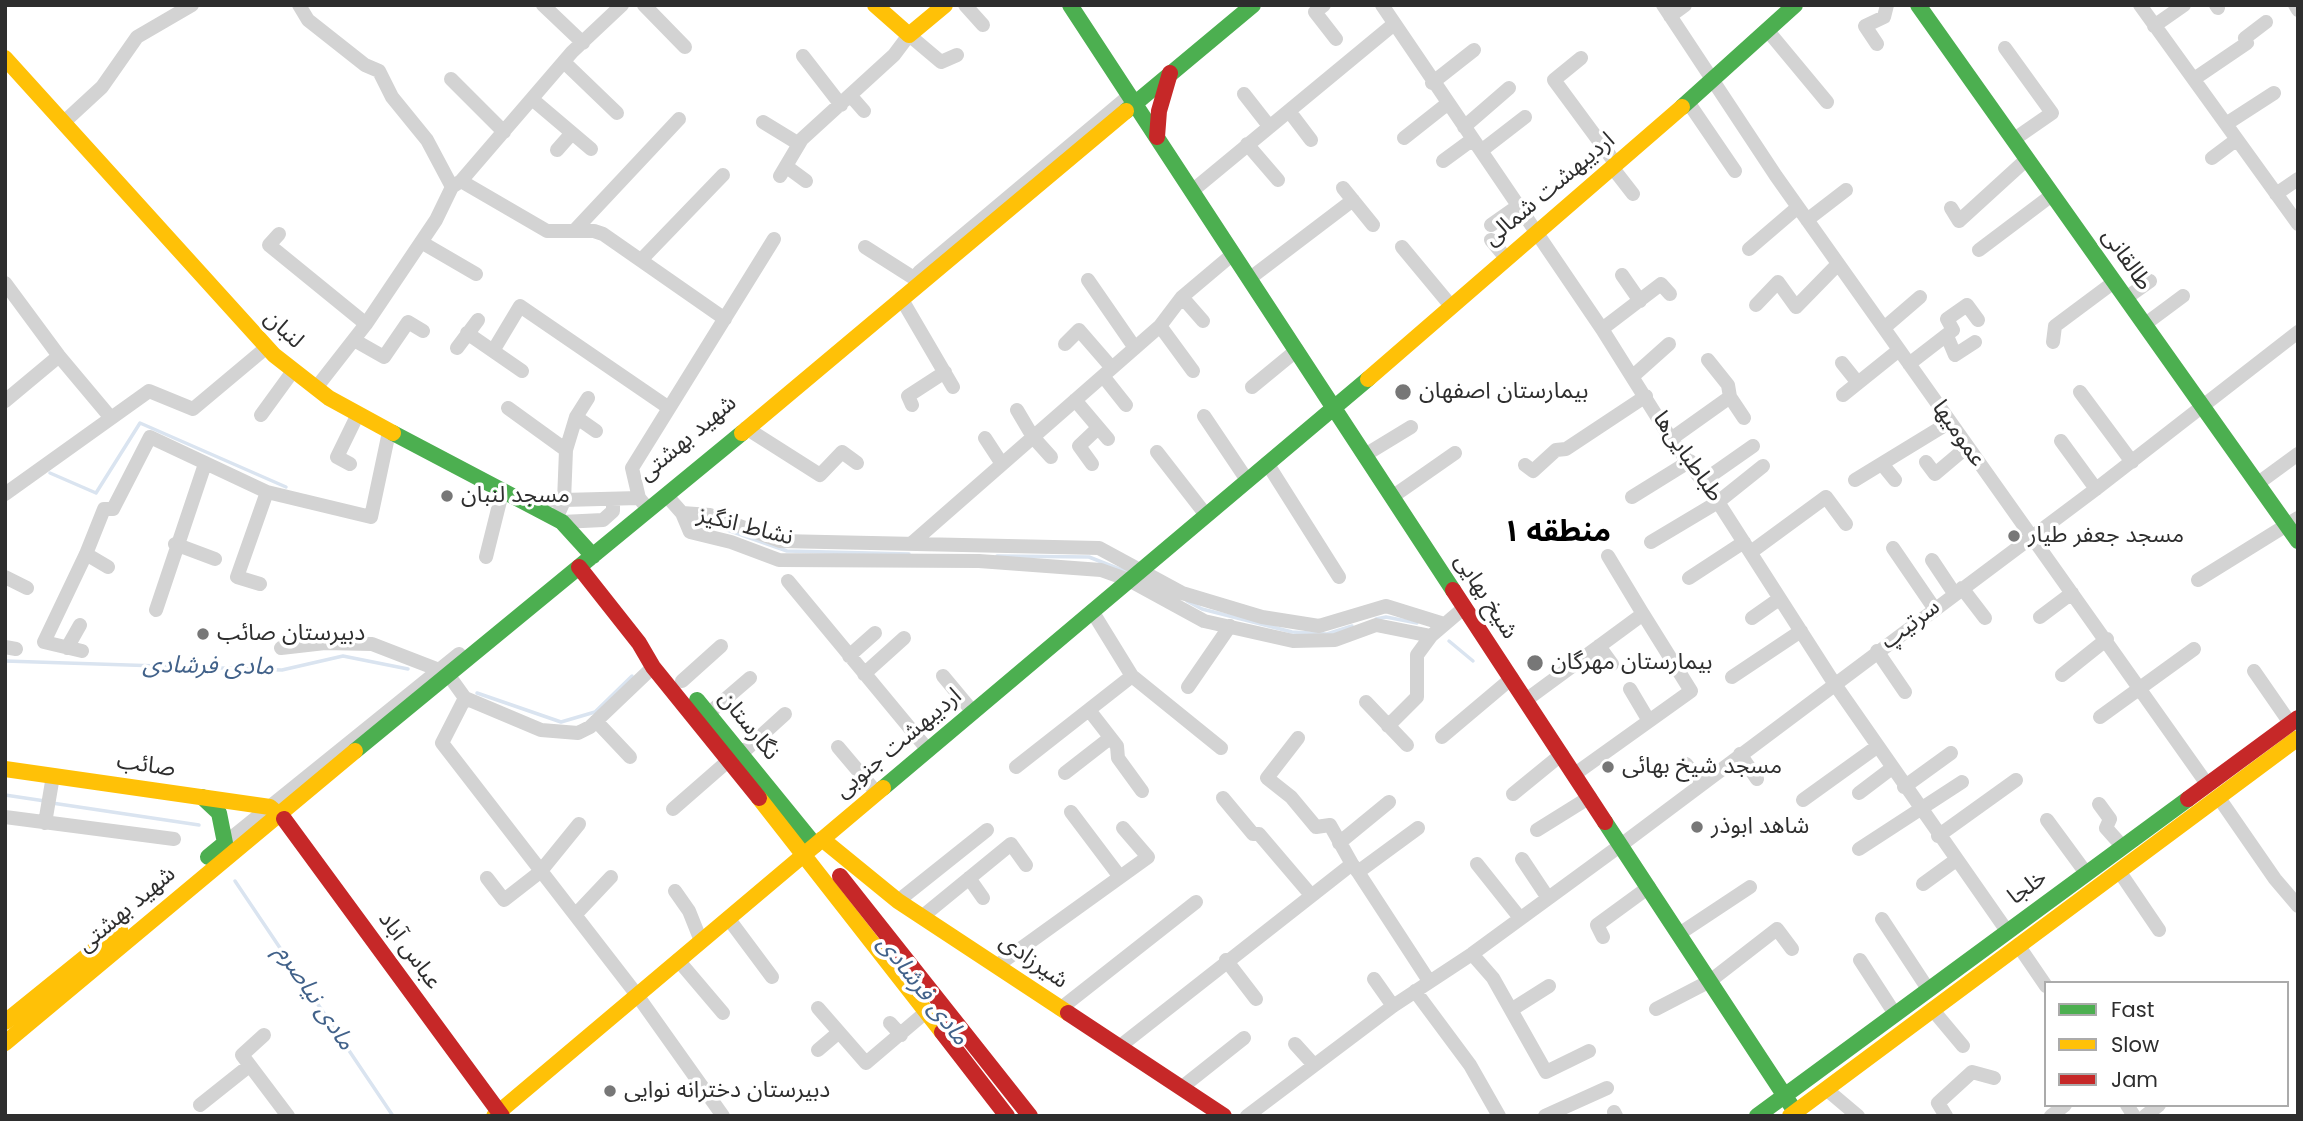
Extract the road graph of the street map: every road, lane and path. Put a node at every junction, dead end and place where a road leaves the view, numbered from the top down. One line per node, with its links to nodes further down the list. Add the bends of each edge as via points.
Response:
1 (192, 5): 59 (street, via 140,35 102,87)
2 (299, 5): 83 (street, via 308,20 379,71 392,97)
3 (542, 5): 29 (street)
4 (622, 5): 29 (street)
5 (644, 5): 31 (street)
6 (876, 5): 27 (main road)
7 (945, 5): 27 (main road)
8 (965, 5): 24 (street)
9 (1070, 5): 49 (main road, شیخ بهایی)
10 (1253, 5): 39 (main road, شهید بهشتی)
11 (1324, 5): 28 (street, via 1315,12)
12 (1382, 5): 23 (street, طباطبایی‌ها)
13 (1685, 5): 21 (street)
14 (1795, 5): 26 (main road, اردیبهشت شمالی)
15 (1887, 5): 30 (street, via 1884,17 1865,26)
16 (1918, 5): 68 (main road, طالقانی)
17 (2140, 5): 25 (street)
18 (2184, 5): 25 (street)
19 (2295, 5): 20 (street)
20 (2298, 10)
21 (1667, 11): 42 (street, عمومیها)
22 (2266, 22): 41 (street, via 2245,38 2247,43)
23 (1394, 24): 43 (street, طباطبایی‌ها); 53 (street)
24 (984, 25)
25 (2154, 26): 41 (street)
26 (1768, 31): 42 (main road, اردیبهشت شمالی); 51 (street)
27 (909, 35): 34 (street, via 941,62); 48 (street)
28 (1336, 38)
29 (583, 43): 38 (street)
30 (1877, 44)
31 (685, 47)
32 (2005, 48): 68 (street, via 2052,113)
33 (1474, 50): 43 (street)
34 (957, 55)
35 (803, 56): 48 (street)
36 (5, 58): 59 (main road, لنبان)
37 (1581, 58): 77 (street, via 1554,80)
38 (564, 62): 47 (street); 55 (street)
39 (1171, 71): 49 (main road, شهید بهشتی); 64 (main road)
40 (451, 79): 62 (street)
41 (2194, 79): 60 (street)
42 (1714, 80): 50 (main road, اردیبهشت شمالی); 92 (street, عمومیها)
43 (1432, 83): 52 (street, طباطبایی‌ها)
44 (1509, 88): 66 (street)
45 (2274, 93): 60 (street)
46 (1244, 94): 61 (street)
47 (532, 99): 62 (street); 63 (street)
48 (846, 100): 54 (street); 70 (street)
49 (1128, 102): 64 (main road, شیخ بهایی); 113 (main road, شهید بهشتی)
50 (1688, 102): 77 (main road, اردیبهشت شمالی); 78 (street)
51 (1827, 102)
52 (1447, 104): 65 (street); 66 (street, طباطبایی‌ها)
53 (1289, 110): 61 (street); 67 (street)
54 (864, 111)
55 (617, 113)
56 (1525, 117): 66 (street)
57 (679, 119): 97 (street)
58 (764, 121): 70 (street)
59 (63, 123): 145 (main road, لنبان)
60 (2226, 124): 69 (street)
61 (1269, 126): 71 (street)
62 (504, 132): 83 (street)
63 (572, 134): 72 (street); 73 (street)
64 (1157, 136): 86 (main road, شیخ بهایی)
65 (1404, 138)
66 (1473, 139): 76 (street); 91 (street, طباطبایی‌ها)
67 (1311, 140)
68 (2013, 140): 75 (main road, طالقانی)
69 (2236, 140): 74 (street); 88 (street)
70 (799, 144): 82 (street, via 783,171)
71 (1247, 144): 81 (street); 86 (street)
72 (591, 149)
73 (557, 150)
74 (2212, 158)
75 (2027, 159): 89 (main road, طالقانی); 93 (street, via 1959,221)
76 (1443, 162)
77 (1614, 166): 87 (street); 98 (main road, اردیبهشت شمالی)
78 (1735, 171)
79 (723, 175): 108 (street)
80 (2298, 179): 88 (street)
81 (1278, 180)
82 (806, 181)
83 (456, 184): 97 (street, via 547,231); 101 (street)
84 (1343, 188): 90 (street)
85 (1846, 190): 94 (street)
86 (1192, 191): 106 (main road, شیخ بهایی)
87 (1633, 194)
88 (2276, 194): 95 (street)
89 (2052, 195): 105 (street); 116 (main road, طالقانی)
90 (1353, 200): 96 (street); 112 (street)
91 (1518, 206): 98 (street, طباطبایی‌ها); 107 (street, via 1491,232)
92 (1798, 207): 94 (street, عمومیها); 104 (street)
93 (1951, 208)
94 (1807, 220): 109 (street, عمومیها)
95 (2298, 224)
96 (1373, 225)
97 (574, 231): 108 (street, via 603,234)
98 (1537, 233): 107 (main road, اردیبهشت شمالی); 135 (street, طباطبایی‌ها)
99 (279, 234): 131 (street, via 269,245)
100 (774, 239): 127 (street)
101 (421, 242): 110 (street); 131 (street)
102 (865, 247): 113 (street)
103 (1402, 247): 126 (street)
104 (1749, 249)
105 (1979, 250)
106 (1233, 254): 112 (main road, شیخ بهایی); 120 (street)
107 (1506, 258): 126 (main road, اردیبهشت شمالی)
108 (641, 260): 127 (street)
109 (1838, 264): 125 (street, via 1796,307 1778,282); 134 (street, عمومیها)
110 (477, 274)
111 (1622, 275): 124 (street)
112 (1249, 279): 148 (main road, شیخ بهایی)
113 (916, 280): 122 (main road, شهید بهشتی); 230 (street, شهید بهشتی)
114 (1088, 280): 147 (street)
115 (2150, 281): 123 (street)
116 (2114, 282): 123 (main road, طالقانی); 142 (street, via 2055,326)
117 (5, 283): 151 (street)
118 (1670, 294): 124 (street, via 1661,284)
119 (2183, 296): 132 (street)
120 (1182, 297): 130 (street); 133 (street)
121 (1920, 297): 134 (street)
122 (901, 298): 158 (street); 187 (main road, شهید بهشتی)
123 (2126, 298): 132 (main road, طالقانی)
124 (1640, 301): 135 (street)
125 (1756, 305)
126 (1451, 306): 176 (main road, اردیبهشت شمالی)
127 (724, 319): 175 (street)
128 (478, 320): 138 (street)
129 (1978, 320): 139 (street, via 1967,305 1947,319 1953,330)
130 (1203, 321)
131 (366, 324): 140 (street)
132 (2144, 325): 177 (main road, طالقانی)
133 (1160, 326): 147 (street); 156 (street)
134 (1884, 328): 149 (street, عمومیها)
135 (1602, 329): 160 (street, طباطبایی‌ها)
136 (423, 331): 140 (street, via 408,322 384,357)
137 (2298, 332): 177 (street, سرتیپ)
138 (467, 333): 146 (street); 150 (street)
139 (1947, 336): 141 (street, via 1955,355); 154 (street)
140 (354, 340): 164 (street)
141 (1975, 342)
142 (2053, 342)
143 (1065, 344): 159 (street, via 1079,330)
144 (1668, 344): 160 (street)
145 (267, 348): 155 (main road, لنبان); 183 (street, via 193,409 149,391)
146 (457, 348)
147 (1135, 348): 159 (street)
148 (1297, 350): 163 (street); 176 (main road, شیخ بهایی)
149 (1899, 350): 154 (street, عمومیها); 161 (street)
150 (493, 351): 157 (street); 175 (street, via 520,306)
151 (60, 356): 171 (street); 183 (street)
152 (1708, 360): 168 (street, via 1728,385)
153 (1842, 363): 161 (street)
154 (1909, 364): 185 (street, عمومیها)
155 (293, 371): 164 (main road, لنبان); 180 (street)
156 (1193, 371)
157 (522, 372)
158 (945, 372): 162 (street); 172 (street, via 908,396)
159 (1107, 372): 170 (street); 173 (street)
160 (1632, 377): 167 (street, طباطبایی‌ها)
161 (1858, 383): 166 (street)
162 (953, 387)
163 (1252, 387)
164 (316, 388): 179 (main road, لنبان)
165 (2080, 392): 204 (street)
166 (1843, 395)
167 (1646, 396): 192 (street, طباطبایی‌ها); 212 (street, via 1566,449 1556,450 1533,471)
168 (1730, 397): 184 (street); 192 (street)
169 (588, 398): 182 (street)
170 (1075, 400): 190 (street); 210 (street, via 1103,433 1079,446)
171 (5, 401)
172 (912, 405)
173 (1126, 405)
174 (508, 408): 196 (street)
175 (669, 408): 230 (street, via 632,468)
176 (1334, 408): 200 (main road, شیخ بهایی); 206 (main road, اردیبهشت جنوبی)
177 (2203, 408): 204 (street, سرتیپ); 218 (main road, طالقانی)
178 (1017, 410): 190 (street)
179 (358, 414): 189 (main road, لنبان); 208 (street, via 337,457)
180 (261, 415)
181 (1203, 416): 214 (street)
182 (576, 417): 188 (street); 196 (street)
183 (111, 418): 222 (street)
184 (1744, 418)
185 (1950, 422): 195 (street, عمومیها); 211 (street)
186 (1411, 427): 200 (street)
187 (746, 428): 205 (street, via 820,475 842,452); 223 (main road, شهید بهشتی)
188 (596, 431)
189 (389, 432): 220 (street, via 371,517); 221 (main road, لنبان)
190 (1033, 437): 201 (street); 209 (street)
191 (985, 438): 209 (street)
192 (1671, 439): 202 (street, طباطبایی‌ها)
193 (2062, 441): 219 (street)
194 (1753, 446): 217 (street)
195 (1967, 447): 203 (street, via 1935,474); 236 (street, عمومیها)
196 (566, 450): 228 (street)
197 (1157, 452): 232 (street)
198 (1455, 453): 224 (street)
199 (2298, 453): 218 (street)
200 (1365, 454): 224 (main road, شیخ بهایی)
201 (1051, 457)
202 (1690, 461): 217 (street, طباطبایی‌ها); 225 (street)
203 (1926, 462)
204 (2132, 462): 219 (street, سرتیپ)
205 (857, 463)
206 (1267, 463): 214 (main road, اردیبهشت جنوبی); 255 (street)
207 (205, 464): 220 (street); 240 (street); 244 (street, via 150,438 113,509 104,509)
208 (350, 464)
209 (1002, 464): 239 (street)
210 (1092, 464)
211 (1882, 464): 215 (street); 216 (street)
212 (1525, 465)
213 (1763, 466): 229 (street)
214 (1247, 480): 232 (main road, اردیبهشت جنوبی)
215 (1855, 480)
216 (1895, 480)
217 (1703, 481): 229 (street, طباطبایی‌ها)
218 (2257, 484): 234 (main road, طالقانی)
219 (2096, 489): 236 (street, سرتیپ)
220 (267, 492): 260 (street, via 237,577)
221 (502, 493): 227 (main road, لنبان); 247 (street)
222 (5, 494)
223 (667, 496): 230 (main road, شهید بهشتی); 231 (street)
224 (1392, 497): 265 (main road, شیخ بهایی)
225 (1632, 497)
226 (613, 500): 228 (street); 230 (street); 233 (street, via 613,512 603,520)
227 (522, 501): 228 (street); 233 (main road, لنبان)
228 (564, 501): 233 (street)
229 (1718, 502): 238 (street); 242 (street, طباطبایی‌ها)
230 (644, 504): 245 (main road, شهید بهشتی)
231 (682, 513): 239 (street, نشاط انگیز, via 710,515 780,541); 250 (street, نشاط انگیز, via 690,532 779,560)
232 (1206, 514): 253 (main road, اردیبهشت جنوبی)
233 (559, 520): 245 (main road, لنبان)
234 (2292, 522): 237 (main road, طالقانی); 258 (street)
235 (1846, 524): 242 (street, via 1826,497)
236 (2031, 537): 262 (street, سرتیپ); 263 (street, عمومیها)
237 (2298, 541)
238 (1651, 542)
239 (912, 543): 241 (street, نشاط انگیز)
240 (175, 544): 248 (street); 267 (street)
241 (980, 546): 250 (street); 253 (street, نشاط انگیز, via 1099,548)
242 (1747, 547): 256 (street); 264 (street, طباطبایی‌ها)
243 (1893, 548): 266 (street)
244 (86, 554): 251 (street); 274 (street, via 44,642 74,649)
245 (590, 554): 252 (main road, شهید بهشتی); 290 (street, شهید بهشتی)
246 (1608, 556): 269 (street)
247 (486, 557)
248 (215, 559)
249 (1932, 560): 262 (street)
250 (979, 561): 257 (street, نشاط انگیز, via 1101,570)
251 (108, 567)
252 (579, 567): 281 (main road, نگارستان); 290 (main road, شهید بهشتی)
253 (1142, 569): 257 (main road, اردیبهشت جنوبی); 273 (street, نشاط انگیز, via 1182,593 1262,617 1319,626 1386,606)
254 (5, 577): 261 (street)
255 (1339, 578)
256 (1689, 578)
257 (1129, 580): 268 (main road, اردیبهشت جنوبی); 275 (street, نشاط انگیز, via 1204,621)
258 (2198, 580)
259 (788, 581): 287 (street)
260 (260, 584)
261 (27, 588)
262 (1958, 591): 266 (street, سرتیپ); 272 (street)
263 (2072, 593): 270 (street); 280 (street, عمومیها)
264 (1779, 599): 271 (street); 276 (street, طباطبایی‌ها)
265 (1465, 607): 273 (street); 298 (main road, شیخ بهایی)
266 (1934, 608): 286 (street, سرتیپ)
267 (156, 610)
268 (1092, 611): 295 (street); 309 (main road, اردیبهشت جنوبی)
269 (1643, 614): 283 (street); 315 (street, via 1691,691)
270 (2040, 617)
271 (1752, 618)
272 (1985, 618)
273 (1444, 624): 278 (street)
274 (80, 625)
275 (1230, 626): 278 (street, نشاط انگیز, via 1293,641 1335,639 1376,625); 302 (street)
276 (1801, 631): 296 (street); 300 (street, طباطبایی‌ها)
277 (875, 633): 287 (street)
278 (1431, 636): 316 (street, via 1417,655 1417,697)
279 (904, 638): 292 (street)
280 (2107, 639): 293 (street); 301 (street, عمومیها)
281 (639, 643): 289 (main road, نگارستان); 299 (main road, نگارستان, via 661,657)
282 (721, 646): 299 (street)
283 (1599, 646): 288 (street); 306 (street)
284 (281, 648): 290 (street, via 372,644)
285 (2194, 649): 301 (street)
286 (1877, 651): 300 (street, سرتیپ); 304 (street)
287 (849, 656): 292 (street)
288 (1612, 664)
289 (653, 667): 314 (street); 330 (main road, نگارستان)
290 (443, 671): 305 (street); 355 (main road, شهید بهشتی)
291 (2254, 671): 313 (street)
292 (864, 674): 325 (street)
293 (2062, 675)
294 (943, 676): 309 (street)
295 (1132, 676): 308 (street); 324 (street)
296 (1731, 677)
297 (750, 678): 310 (street)
298 (1512, 678): 306 (main road, شیخ بهایی); 317 (street)
299 (682, 681): 310 (main road, نگارستان)
300 (1833, 683): 322 (street, طباطبایی‌ها); 328 (street, سرتیپ)
301 (2139, 686): 312 (street); 341 (street, عمومیها)
302 (1188, 687)
303 (1630, 690): 315 (street)
304 (1905, 692)
305 (465, 698): 314 (street, via 541,730 578,733); 381 (street, via 442,743)
306 (1526, 700): 327 (main road, شیخ بهایی)
307 (1366, 702): 316 (street)
308 (1089, 710): 318 (street); 332 (street)
309 (973, 712): 325 (main road, اردیبهشت جنوبی)
310 (708, 714): 330 (main road, نگارستان)
311 (785, 714): 330 (street)
312 (2100, 717)
313 (2294, 720): 341 (main road, خلجا)
314 (596, 721): 329 (street)
315 (1649, 721): 336 (street)
316 (1388, 726): 321 (street)
317 (1442, 737)
318 (1110, 738): 335 (street); 344 (street)
319 (1298, 738): 370 (street, via 1267,778 1301,806 1316,827 1330,825)
320 (2298, 738): 351 (main road, خلجا)
321 (1407, 745)
322 (1878, 746): 333 (street, طباطبایی‌ها); 352 (street)
323 (838, 747): 345 (street)
324 (1221, 748)
325 (928, 750): 345 (main road, اردیبهشت جنوبی)
326 (1951, 753): 343 (street)
327 (1562, 754): 336 (main road, شیخ بهایی); 347 (street)
328 (1740, 754): 338 (street); 342 (street, سرتیپ)
329 (630, 757)
330 (735, 757): 356 (street); 372 (main road, نگارستان)
331 (1686, 764): 342 (street)
332 (1016, 767)
333 (1892, 768): 343 (street, طباطبایی‌ها); 346 (street)
334 (5, 769): 337 (main road, صائب)
335 (1065, 773)
336 (1574, 774): 349 (main road, شیخ بهایی)
337 (53, 776): 348 (main road, صائب); 360 (street)
338 (1757, 779)
339 (2016, 780): 367 (street)
340 (1962, 782): 357 (street)
341 (2207, 783): 373 (main road, خلجا)
342 (1701, 785): 371 (street, سرتیپ)
343 (1904, 787): 357 (street, طباطبایی‌ها)
344 (1142, 791)
345 (876, 792): 372 (main road, اردیبهشت جنوبی)
346 (1859, 793)
347 (1513, 794)
348 (202, 797): 355 (main road, صائب); 369 (main road, via 219,813)
349 (1590, 797): 366 (street); 371 (main road, شیخ بهایی)
350 (1223, 798): 392 (street)
351 (2219, 798): 380 (main road, خلجا); 398 (street)
352 (1803, 800)
353 (1389, 802): 370 (street)
354 (2099, 804): 373 (street, via 2110,819 2106,828)
355 (275, 807): 369 (street); 441 (main road, شهید بهشتی); 457 (main road, عباس آباد)
356 (673, 809)
357 (1920, 809): 367 (street, طباطبایی‌ها); 374 (street)
358 (1071, 812): 385 (street)
359 (5, 817): 360 (street)
360 (46, 819): 368 (street)
361 (2047, 820): 382 (street)
362 (579, 824): 381 (street)
363 (1123, 828): 385 (street, via 1148,858)
364 (1418, 828): 379 (street)
365 (987, 830): 395 (street)
366 (1537, 831)
367 (1938, 836): 376 (street, طباطبایی‌ها)
368 (174, 839)
369 (225, 843): 435 (main road)
370 (1339, 843): 379 (street)
371 (1621, 845): 389 (main road, شیخ بهایی); 394 (street, سرتیپ)
372 (814, 846): 395 (main road, شیرزادی); 401 (main road, اردیبهشت جنوبی); 427 (main road)
373 (2122, 846): 382 (main road, خلجا)
374 (1859, 849)
375 (1522, 859): 394 (street)
376 (1956, 860): 388 (street); 405 (street, طباطبایی‌ها)
377 (1477, 864): 402 (street)
378 (1026, 866): 387 (street, via 1011,844)
379 (1355, 868): 392 (street); 418 (street)
380 (2119, 871): 397 (main road, خلجا); 404 (street)
381 (540, 872): 386 (street, via 504,900); 399 (street)
382 (2086, 873): 397 (main road, خلجا)
383 (840, 876): 427 (main road)
384 (611, 877): 399 (street)
385 (1120, 877): 415 (street)
386 (487, 878)
387 (970, 878): 393 (street); 400 (street)
388 (1923, 884)
389 (1649, 887): 406 (main road, شیخ بهایی); 407 (street, via 1597,925)
390 (1750, 887): 406 (street)
391 (675, 891): 408 (street)
392 (1311, 895): 413 (street)
393 (983, 898)
394 (1548, 898): 402 (street, سرتیپ)
395 (898, 901): 400 (main road, شیرزادی)
396 (1196, 902): 429 (street)
397 (2057, 906): 405 (main road, خلجا); 409 (main road, خلجا)
398 (2298, 906)
399 (576, 914): 424 (street)
400 (923, 916): 415 (main road, شیرزادی)
401 (729, 918): 408 (main road, اردیبهشت جنوبی); 416 (street)
402 (1520, 918): 411 (street, سرتیپ)
403 (1882, 919): 422 (street)
404 (2159, 930)
405 (2007, 931): 422 (main road, خلجا)
406 (1679, 934): 419 (main road, شیخ بهایی)
407 (1603, 937)
408 (701, 941): 412 (main road, اردیبهشت جنوبی)
409 (2018, 945): 420 (street); 431 (main road, خلجا)
410 (1791, 949): 419 (street, via 1777,929)
411 (1472, 954): 418 (street, سرتیپ); 432 (street, via 1493,978)
412 (678, 960): 424 (main road, اردیبهشت جنوبی); 433 (street)
413 (1226, 960): 425 (street); 445 (street)
414 (1860, 960): 434 (street)
415 (998, 965): 429 (main road, شیرزادی)
416 (772, 977)
417 (1374, 979): 426 (street)
418 (1429, 981): 423 (street, سرتیپ)
419 (1710, 981): 430 (street); 455 (main road, شیخ بهایی)
420 (2044, 983)
421 (1549, 986): 432 (street)
422 (1928, 989): 434 (main road, خلجا)
423 (1415, 991): 426 (street, سرتیپ); 465 (street, via 1470,1065)
424 (637, 995): 457 (main road, اردیبهشت جنوبی); 460 (street)
425 (1256, 999)
426 (1392, 1006): 450 (street, سرتیپ)
427 (932, 1007): 439 (street); 461 (main road); 462 (main road)
428 (818, 1008): 437 (street)
429 (1060, 1009): 445 (main road, شیرزادی)
430 (1656, 1009)
431 (1932, 1009): 444 (street); 449 (main road, خلجا)
432 (1511, 1010): 447 (street, via 1546,1072)
433 (723, 1013)
434 (1895, 1014): 443 (main road, خلجا)
435 (5, 1022)
436 (890, 1023): 439 (street)
437 (838, 1033): 439 (street, via 866,1063); 446 (street)
438 (264, 1035): 448 (street)
439 (901, 1035)
440 (1244, 1038): 452 (street)
441 (5, 1043)
442 (1295, 1044): 450 (street)
443 (1852, 1046): 449 (main road); 455 (main road, خلجا)
444 (1963, 1046)
445 (1119, 1047): 452 (main road, شیرزادی)
446 (818, 1050)
447 (1589, 1051)
448 (245, 1059): 456 (street); 459 (street)
449 (1864, 1061): 454 (main road, خلجا)
450 (1314, 1065): 464 (street, سرتیپ)
451 (1994, 1078): 469 (street, via 1972,1072 1938,1103)
452 (1181, 1088): 463 (main road, شیرزادی)
453 (1607, 1088): 466 (street)
454 (1826, 1089): 458 (main road, خلجا); 468 (street)
455 (1785, 1095): 458 (main road, شیخ بهایی); 467 (main road, خلجا)
456 (201, 1105)
457 (498, 1114)
458 (1795, 1114)
459 (288, 1116)
460 (723, 1116)
461 (1007, 1116)
462 (1030, 1116)
463 (1224, 1116)
464 (1247, 1116)
465 (1499, 1116)
466 (1545, 1116)
467 (1757, 1116)
468 (1858, 1116)
469 (1946, 1116)

